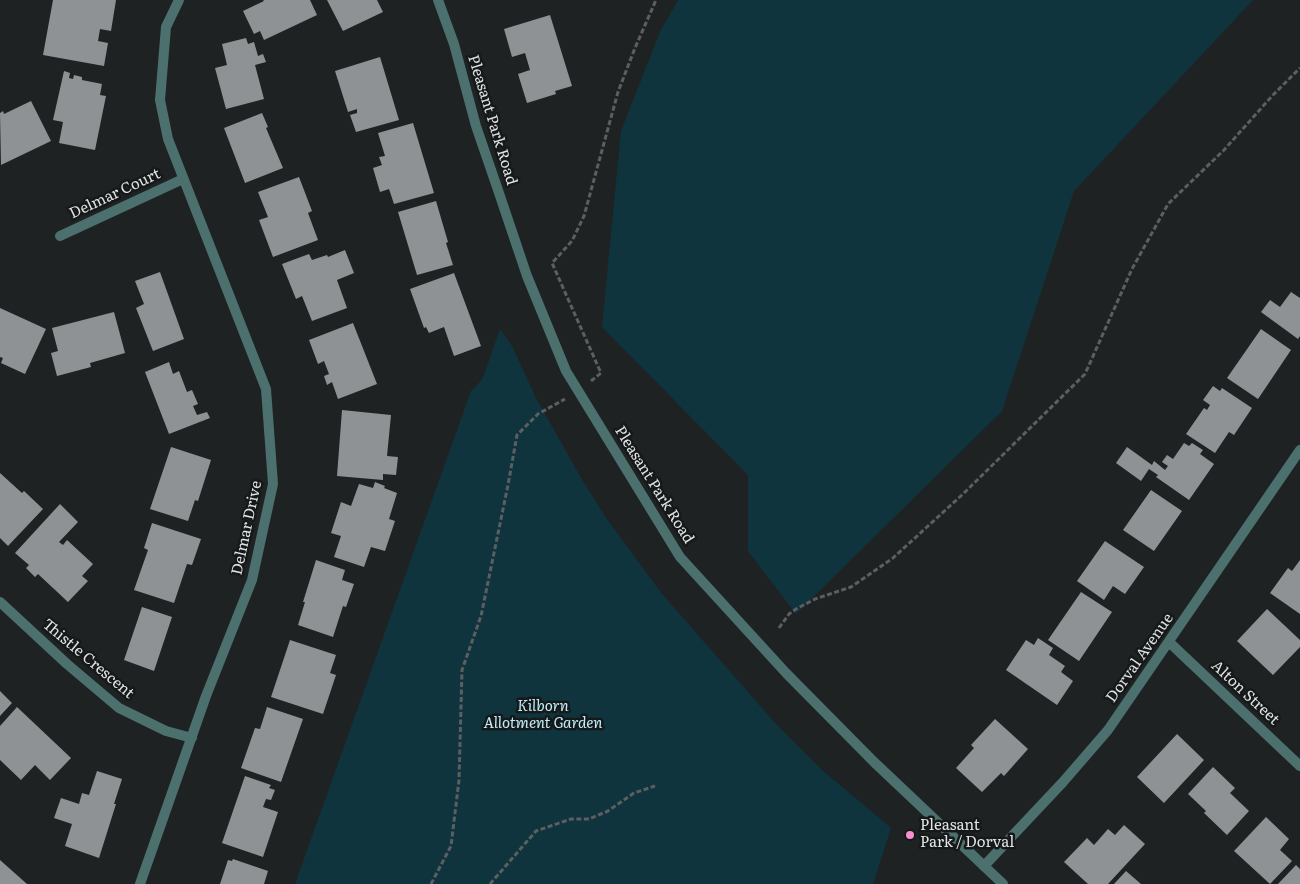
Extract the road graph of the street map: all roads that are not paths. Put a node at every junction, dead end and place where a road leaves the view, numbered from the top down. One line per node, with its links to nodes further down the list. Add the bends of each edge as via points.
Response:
1 (179, 0): 3 (street, Delmar Drive, via 166,26 160,100 168,139)
2 (438, 0): 10 (street, Pleasant Park Road, via 454,44 476,126 528,276 566,371 680,556 786,673)
3 (183, 179): 4 (street, Delmar Court); 8 (street, Delmar Drive, via 266,389 273,484 252,580)
4 (60, 236)
5 (1300, 450): 7 (street, Dorval Avenue)
6 (0, 602): 8 (street, Thistle Crescent, via 119,708 166,731)
7 (1169, 642): 9 (street, Alton Street); 10 (street, Dorval Avenue, via 1108,730 1064,782)
8 (192, 738): 11 (street, Delmar Drive)
9 (1300, 766)
10 (984, 866): 12 (street, Pleasant Park Road)
11 (140, 884)
12 (1003, 884)

